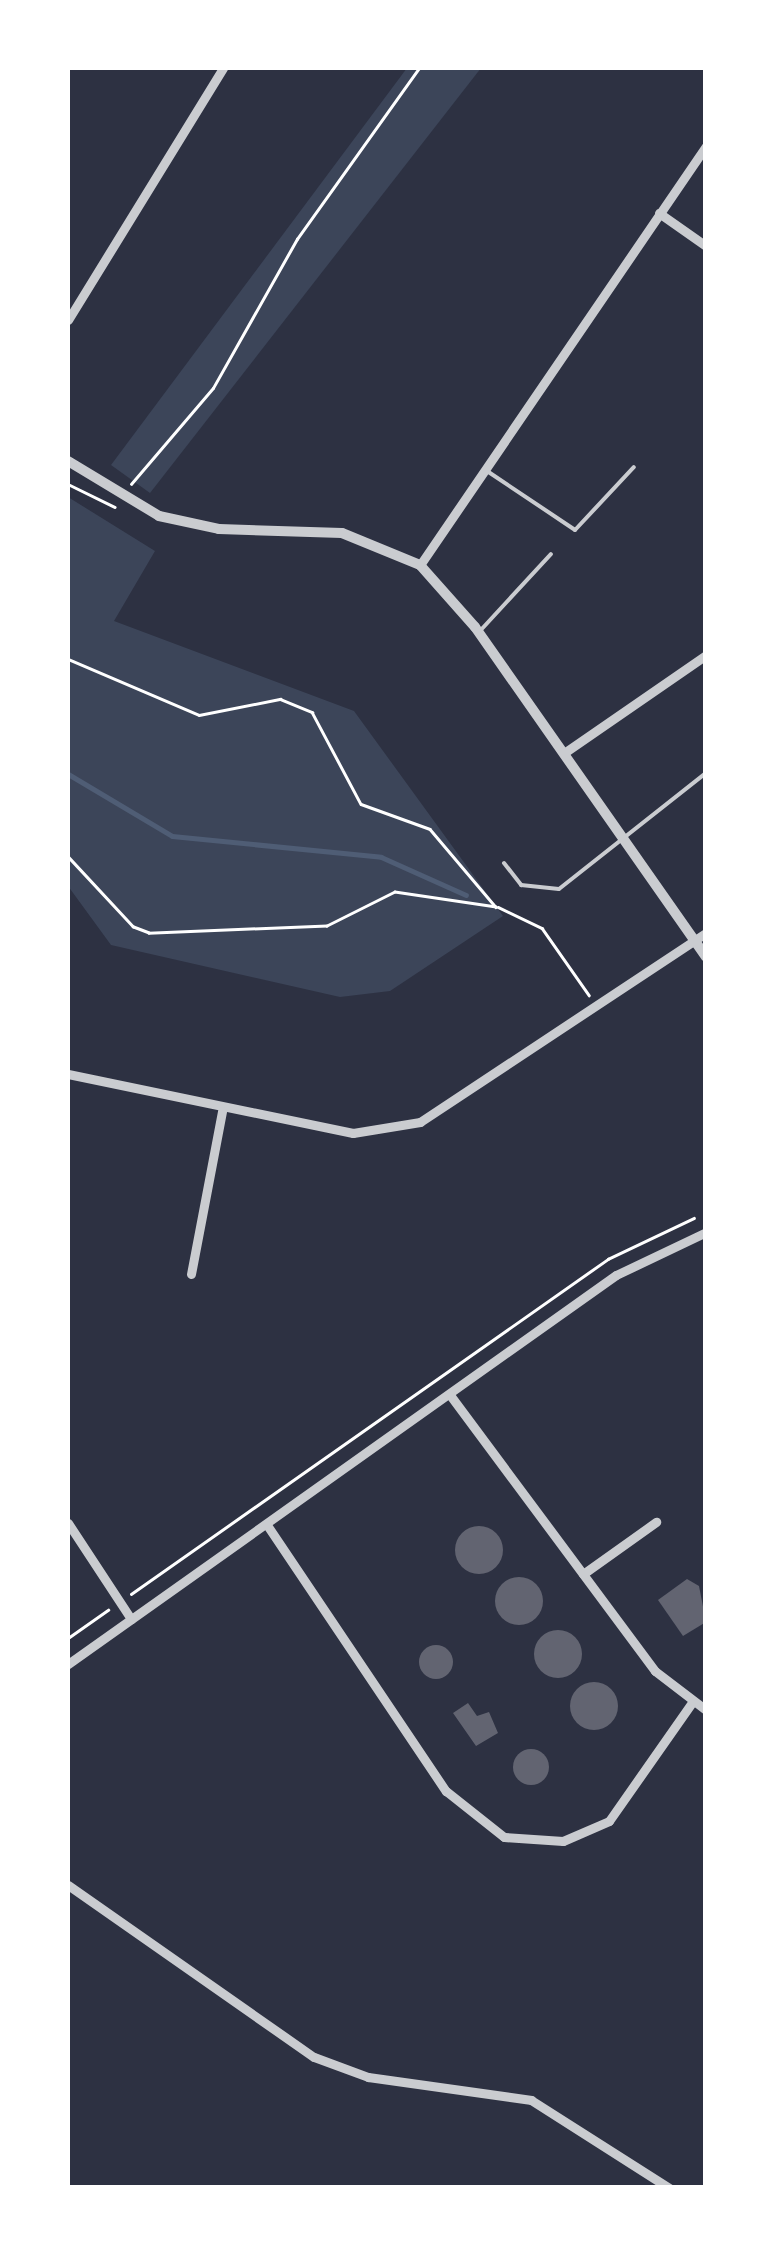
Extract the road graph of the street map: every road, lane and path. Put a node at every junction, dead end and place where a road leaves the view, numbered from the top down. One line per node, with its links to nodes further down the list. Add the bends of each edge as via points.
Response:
1 (224, 68): 6 (street)
2 (420, 68): 11 (path, via 297,239 213,388)
3 (706, 146): 4 (street)
4 (660, 213): 5 (street); 9 (street)
5 (706, 246)
6 (68, 320)
7 (68, 461): 11 (street)
8 (634, 467): 9 (lane, via 575,530)
9 (483, 468): 13 (street)
10 (68, 484): 11 (path, via 112,513)
11 (122, 496): 13 (street, via 197,526 342,533)
12 (551, 554): 14 (lane)
13 (420, 565): 14 (street)
14 (479, 632): 17 (street)
15 (706, 655): 17 (street)
16 (68, 660): 22 (path, via 198,715 280,699 312,712 362,804 430,829)
17 (564, 753): 19 (street)
18 (706, 773): 19 (lane)
19 (619, 835): 21 (lane, via 559,889 521,885); 24 (street)
20 (68, 857): 22 (path, via 133,927 149,933 327,926 395,892)
21 (504, 863)
22 (496, 906): 26 (path, via 542,928)
23 (706, 933): 24 (street)
24 (694, 941): 25 (street); 26 (street)
25 (706, 957)
26 (598, 1008): 28 (street, via 420,1122 352,1133)
27 (68, 1074): 28 (street)
28 (222, 1110): 31 (street)
29 (694, 1218): 37 (path, via 608,1259)
30 (706, 1232): 32 (street, via 616,1276)
31 (191, 1274)
32 (450, 1395): 35 (street); 36 (street)
33 (656, 1522): 36 (street)
34 (68, 1523): 37 (street)
35 (267, 1525): 38 (street); 41 (street, via 446,1792 504,1837 564,1842 609,1821)
36 (583, 1574): 41 (street, via 655,1672)
37 (120, 1601): 38 (street); 39 (path)
38 (131, 1619): 40 (street)
39 (68, 1638)
40 (68, 1664)
41 (691, 1704): 42 (street)
42 (706, 1710)
43 (68, 1885): 44 (street, via 314,2057 368,2077 531,2100)
44 (669, 2188)

